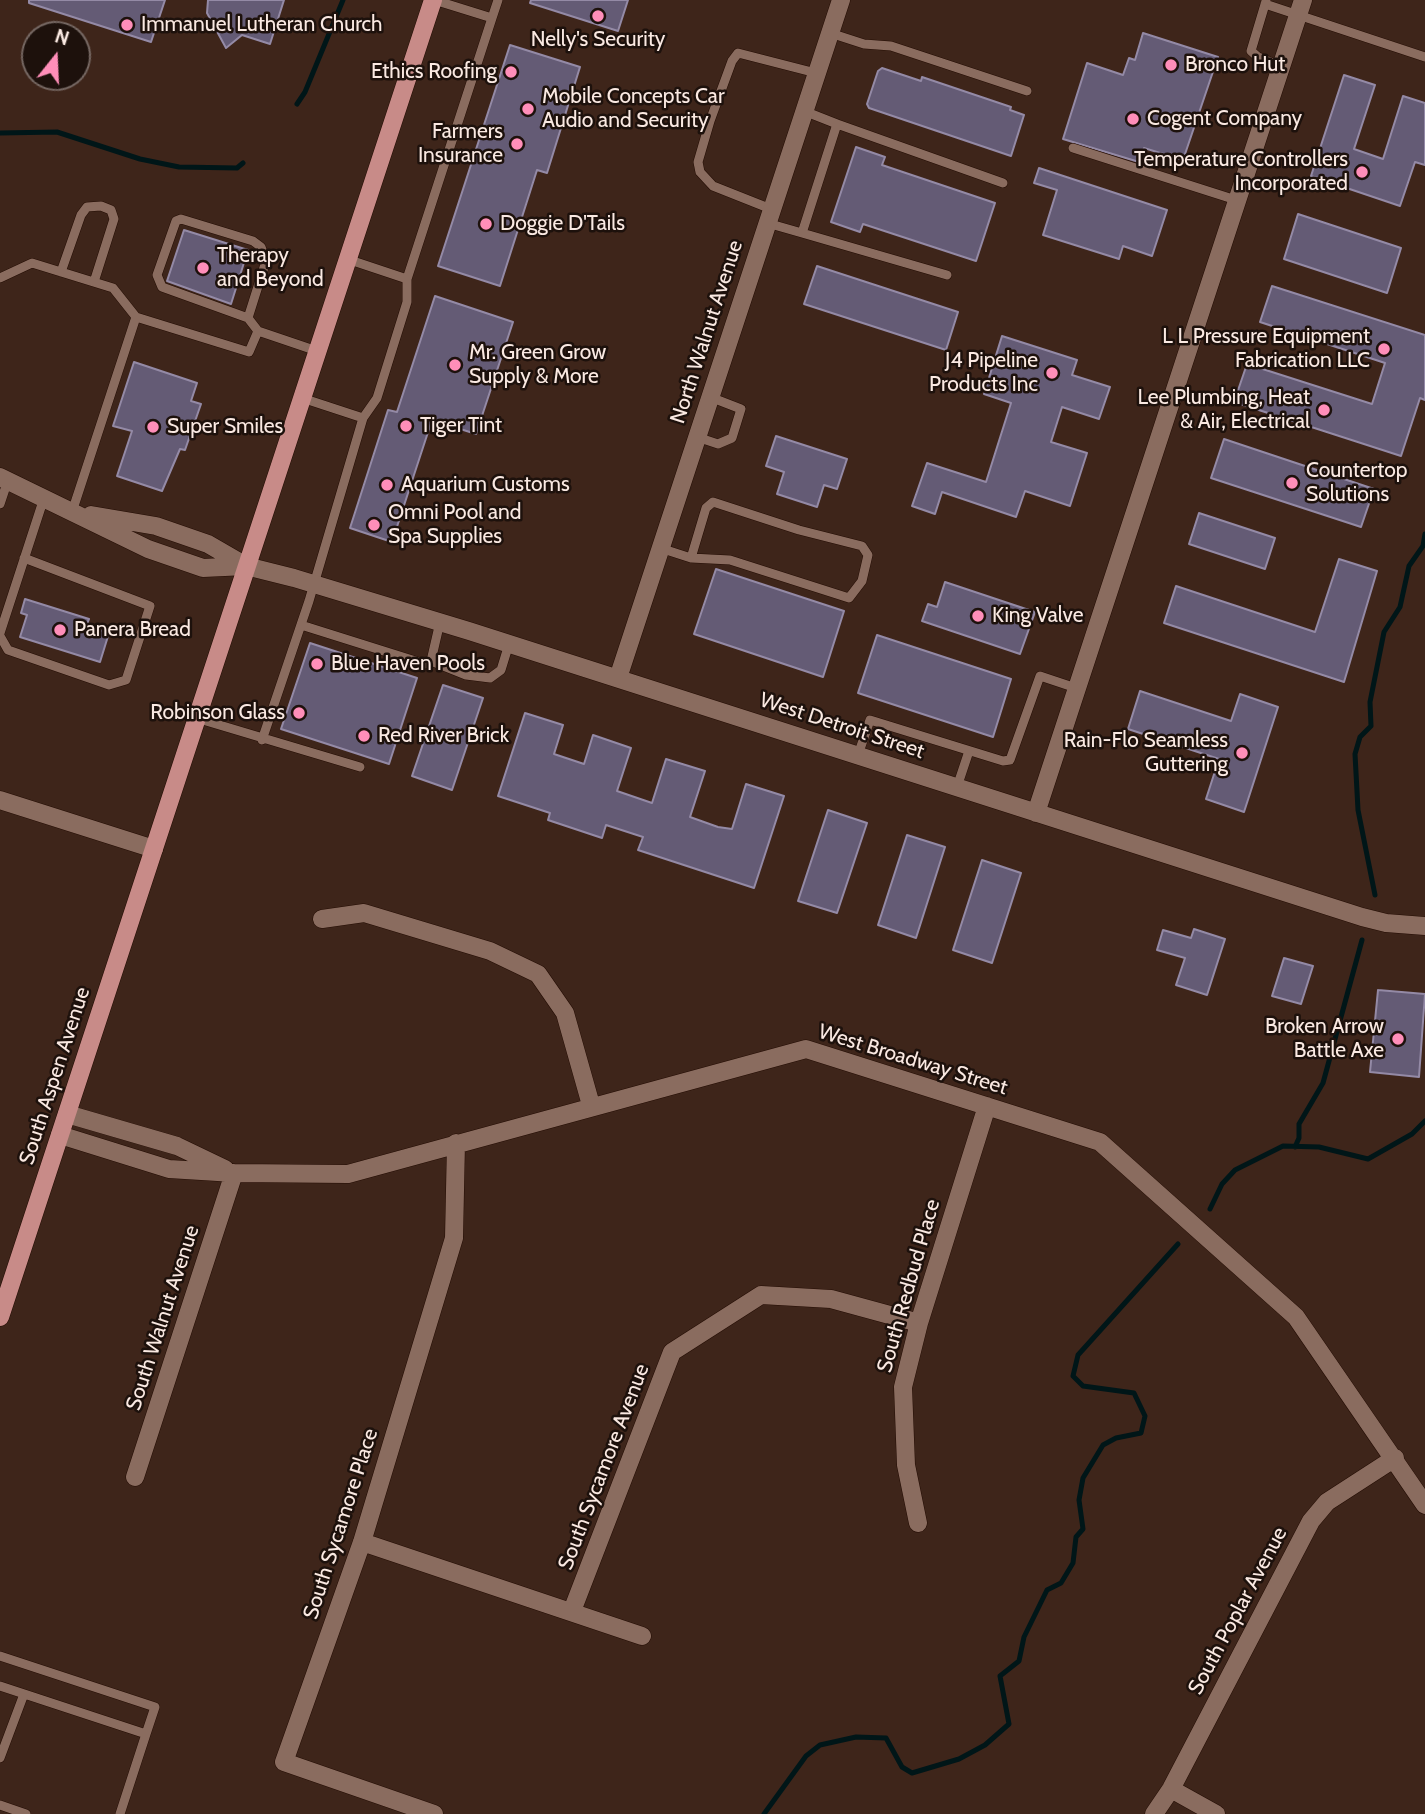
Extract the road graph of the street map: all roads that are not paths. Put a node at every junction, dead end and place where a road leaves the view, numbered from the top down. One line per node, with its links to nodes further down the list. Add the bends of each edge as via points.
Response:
1 (433, 0): 6 (lane); 19 (main road, South Aspen Avenue)
2 (498, 0): 6 (lane)
3 (841, 0): 7 (street, North Walnut Avenue)
4 (1266, 2): 5 (lane); 9 (lane, via 1251,51)
5 (1301, 8): 8 (lane); 9 (street)
6 (492, 18): 23 (lane)
7 (830, 33): 10 (street, North Walnut Avenue); 11 (lane, via 864,44 891,46)
8 (1425, 57)
9 (1280, 66): 16 (street)
10 (816, 73): 12 (street, North Walnut Avenue); 17 (lane, via 738,53 710,121 698,162 701,172 713,186)
11 (1027, 90)
12 (803, 111): 13 (lane); 17 (street, North Walnut Avenue)
13 (837, 124): 15 (lane); 18 (lane)
14 (1073, 148): 16 (lane)
15 (1003, 183)
16 (1236, 200): 48 (street)
17 (769, 216): 18 (lane); 30 (street, North Walnut Avenue)
18 (802, 233): 21 (lane)
19 (347, 259): 23 (lane); 28 (main road, South Aspen Avenue)
20 (61, 272): 22 (lane, via 32,262); 24 (lane); 24 (lane, via 81,215 87,207 102,206 111,210 114,219)
21 (947, 275)
22 (0, 278)
23 (407, 279): 31 (lane, via 407,302 377,398)
24 (94, 282): 25 (lane, via 119,293)
25 (136, 317): 27 (lane, via 248,352); 36 (lane)
26 (248, 318): 26 (lane, via 266,261 261,247 176,221 157,275 162,287); 27 (lane)
27 (258, 331): 28 (lane)
28 (317, 351): 29 (main road, South Aspen Avenue)
29 (301, 397): 31 (lane); 40 (main road, South Aspen Avenue)
30 (710, 397): 32 (street, North Walnut Avenue); 32 (lane, via 741,409 732,438 718,444)
31 (363, 418): 41 (lane)
32 (697, 438): 37 (street, North Walnut Avenue)
33 (4, 479): 34 (street, West Detroit Street); 35 (lane)
34 (44, 498): 36 (street, West Detroit Street); 38 (lane)
35 (0, 504)
36 (72, 512): 40 (street, West Detroit Street, via 156,526 208,544)
37 (660, 548): 39 (lane); 47 (street, North Walnut Avenue)
38 (24, 558): 44 (lane); 44 (lane, via 150,606 126,680 109,685 8,650)
39 (691, 558): 39 (lane, via 730,560 849,598 862,581 869,555 862,545 713,502 706,508)
40 (246, 566): 41 (street, West Detroit Street); 49 (main road, South Aspen Avenue)
41 (313, 584): 42 (street, West Detroit Street); 43 (lane)
42 (440, 622): 45 (street, West Detroit Street); 46 (lane)
43 (301, 625): 46 (lane, via 425,664); 50 (lane)
44 (0, 635)
45 (509, 644): 46 (lane, via 501,670 490,678); 47 (street, West Detroit Street)
46 (431, 662)
47 (618, 678): 52 (street, West Detroit Street)
48 (1076, 688): 51 (lane, via 1040,676 1010,760); 56 (street)
49 (196, 718): 50 (lane); 57 (main road, South Aspen Avenue)
50 (262, 740): 53 (lane)
51 (969, 751): 52 (lane, via 870,720); 54 (lane)
52 (858, 755): 54 (street, West Detroit Street)
53 (360, 767)
54 (957, 787): 56 (street, West Detroit Street)
55 (0, 800): 57 (street)
56 (1036, 813): 59 (street, West Detroit Street, via 1362,917)
57 (154, 849): 62 (main road, South Aspen Avenue)
58 (322, 919): 60 (street, via 364,913 491,951 538,974 565,1013)
59 (1425, 926)
60 (591, 1105): 61 (street, West Broadway Street, via 806,1049); 64 (street, West Broadway Street)
61 (987, 1106): 67 (street, South Redbud Place); 68 (street, West Broadway Street, via 1100,1142 1296,1317)
62 (67, 1114): 63 (main road, South Aspen Avenue); 65 (street, West Broadway Street, via 177,1146)
63 (60, 1135): 65 (street, West Broadway Street, via 169,1169); 66 (main road, South Aspen Avenue)
64 (456, 1143): 65 (street, West Broadway Street, via 348,1174); 72 (street, South Sycamore Place, via 454,1238)
65 (234, 1173): 69 (street, South Walnut Avenue)
66 (0, 1317)
67 (919, 1323): 71 (street, South Redbud Place, via 903,1387 906,1465); 73 (street, South Sycamore Avenue, via 831,1298 761,1295 673,1352)
68 (1395, 1458): 70 (street, West Broadway Street); 80 (street, South Poplar Avenue, via 1327,1502 1311,1521)
69 (135, 1477)
70 (1425, 1505)
71 (918, 1523)
72 (362, 1542): 73 (street); 84 (street, South Sycamore Place, via 284,1762)
73 (572, 1611): 74 (street)
74 (642, 1636)
75 (0, 1656): 78 (lane, via 155,1707)
76 (0, 1686): 77 (lane)
77 (24, 1694): 78 (lane); 79 (lane)
78 (146, 1734): 83 (lane)
79 (0, 1758)
80 (1171, 1789): 85 (street, South Poplar Avenue); 86 (street)
81 (0, 1805): 82 (lane)
82 (26, 1814)
83 (120, 1814)
84 (434, 1814)
85 (1154, 1814)
86 (1216, 1814)

